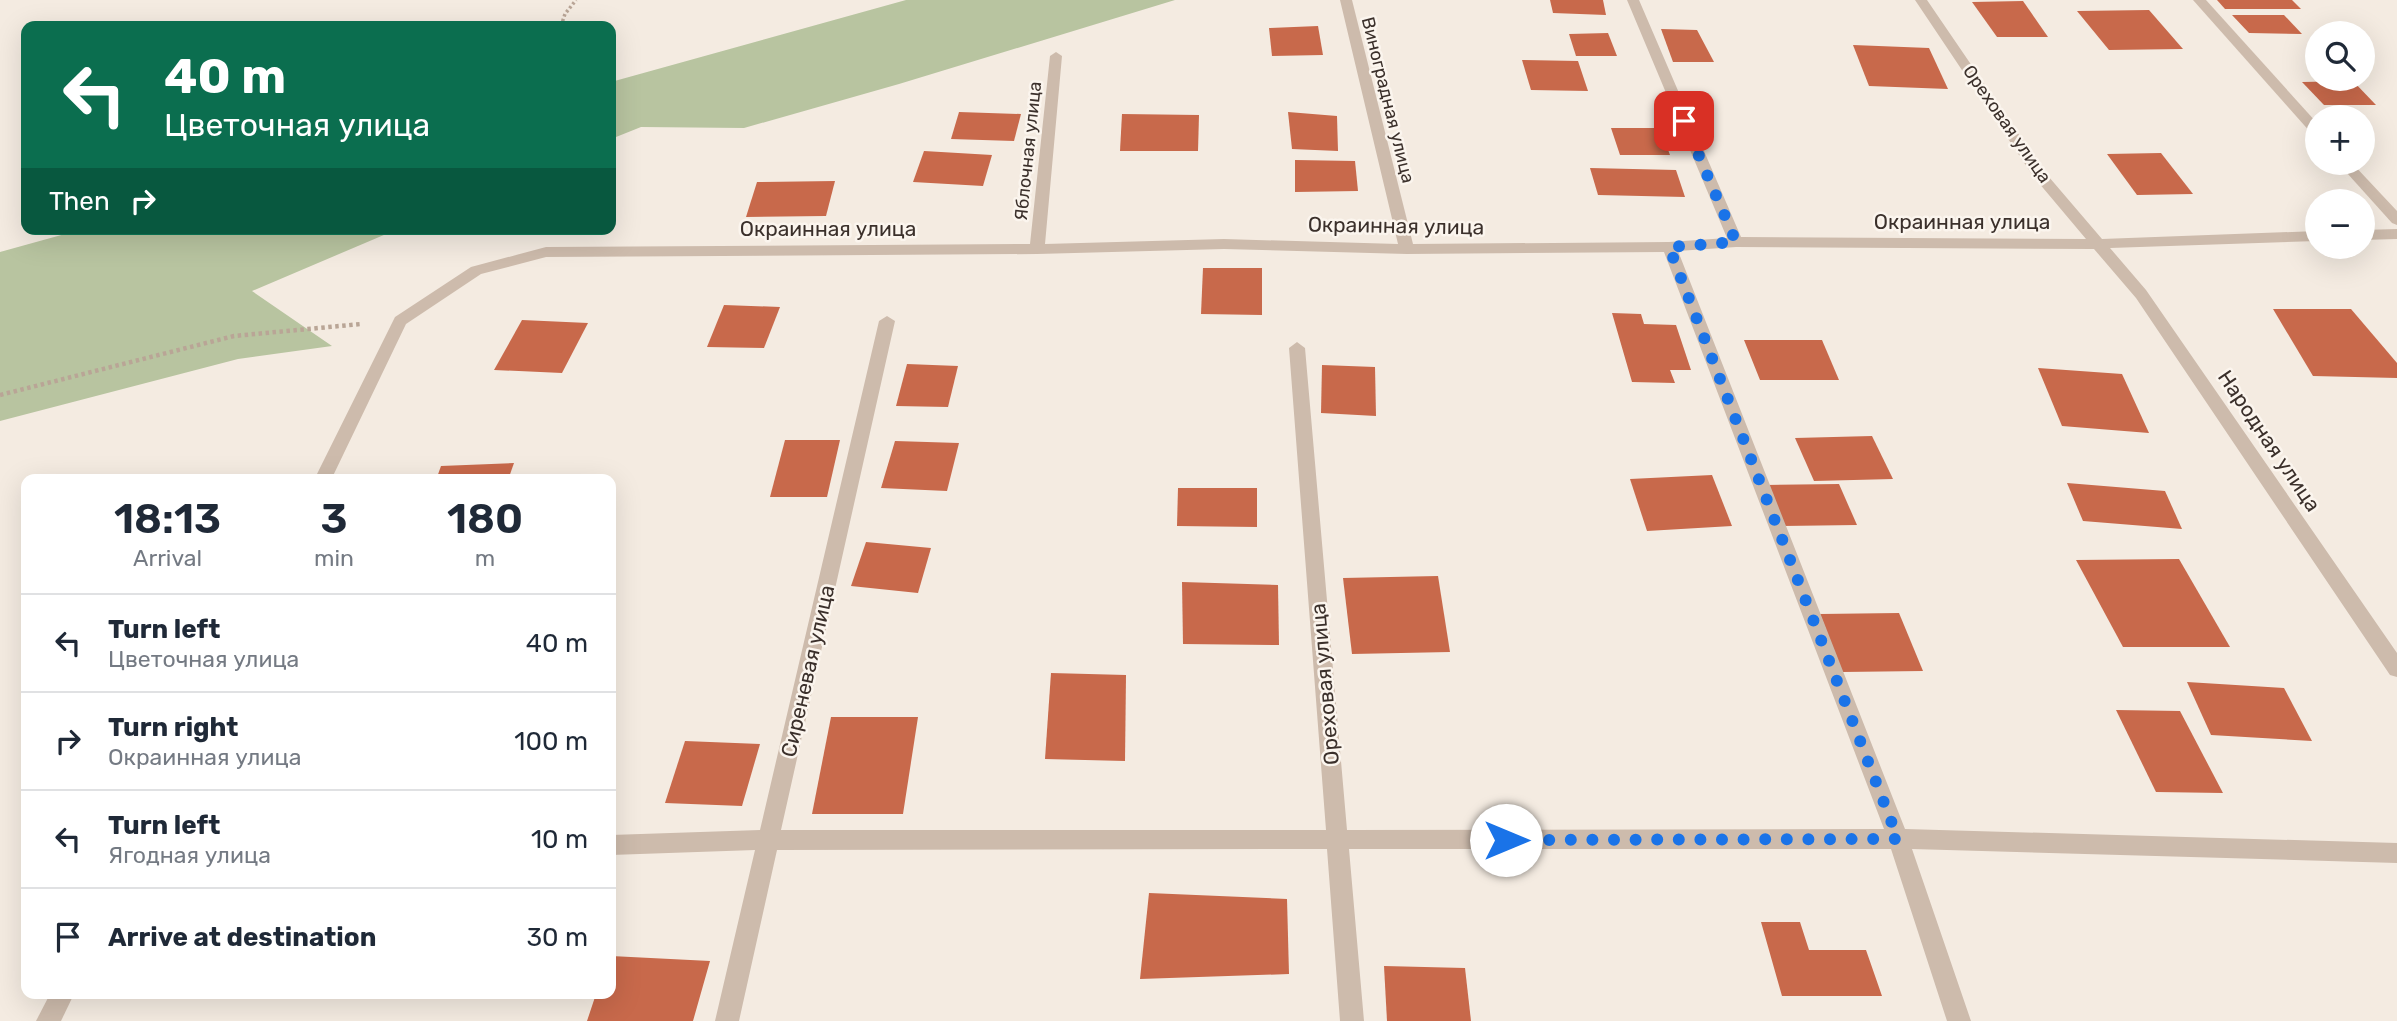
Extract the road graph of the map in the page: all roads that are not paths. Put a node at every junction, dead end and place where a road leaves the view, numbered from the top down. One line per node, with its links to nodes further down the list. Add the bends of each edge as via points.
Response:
1 (1346, 0): 16 (street, Виноградная улица)
2 (1633, 0): 12 (street)
3 (1921, 0): 13 (street, Ореховая улица, via 2038,173)
4 (2199, 0): 6 (street)
5 (1056, 56): 15 (street, Яблочная улица)
6 (2305, 118)
7 (2356, 175): 8 (street)
8 (2397, 220)
9 (2397, 234): 10 (street)
10 (2375, 235)
11 (2305, 236): 13 (street, Окраинная улица)
12 (1736, 242): 13 (street, Окраинная улица); 14 (street, Окраинная улица)
13 (2099, 244): 20 (street, Народная улица, via 2141,294)
14 (1669, 247): 16 (street, Окраинная улица); 21 (street)
15 (1037, 249): 16 (street, Окраинная улица, via 1224,244); 19 (street, Окраинная улица, via 546,252 476,270 400,321)
16 (1407, 249)
17 (887, 321): 22 (street, Сиреневая улица)
18 (1297, 348): 23 (street, Ореховая улица)
19 (325, 474)
20 (2397, 669)
21 (1898, 839): 23 (street); 25 (street); 30 (street)
22 (770, 840): 23 (street); 24 (street); 28 (street, Сиреневая улица)
23 (1338, 840): 29 (street, Ореховая улица)
24 (616, 845)
25 (2397, 853)
26 (60, 999): 27 (street)
27 (48, 1021)
28 (727, 1021)
29 (1352, 1021)
30 (1959, 1021)

